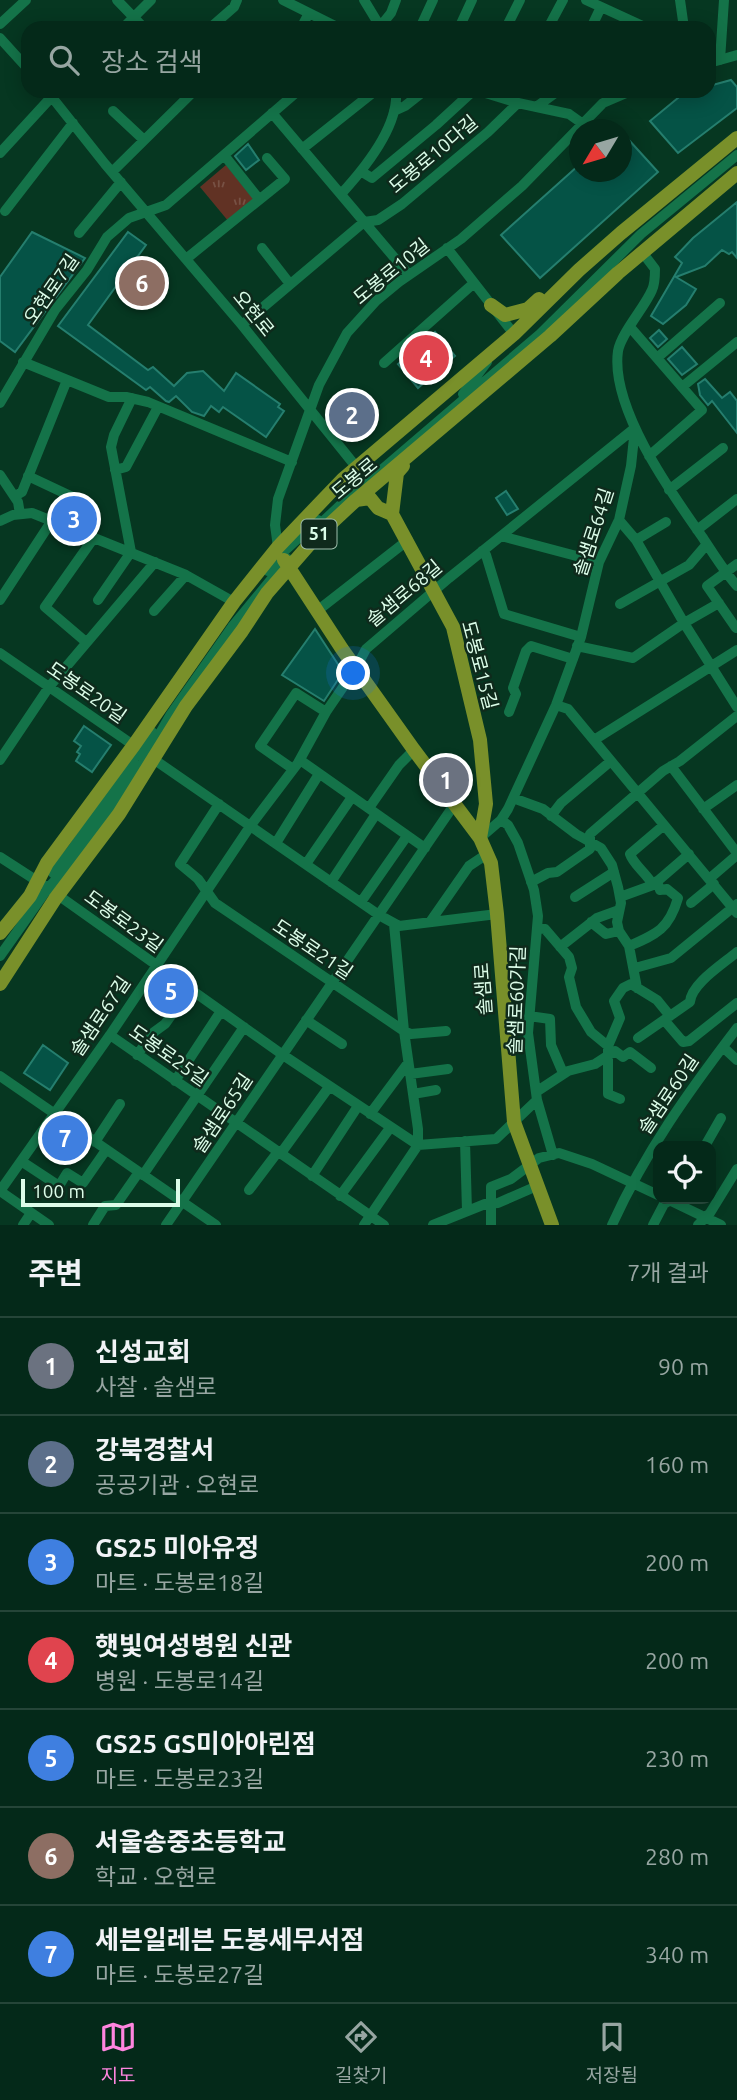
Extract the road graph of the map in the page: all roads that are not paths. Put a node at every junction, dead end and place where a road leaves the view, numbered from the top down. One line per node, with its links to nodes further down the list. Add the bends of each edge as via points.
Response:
1 (26, 0): 32 (street)
2 (117, 0): 17 (street)
3 (151, 0): 17 (street)
4 (237, 0): 20 (street)
5 (283, 0): 16 (street)
6 (397, 0): 24 (street)
7 (433, 0): 25 (street)
8 (472, 0): 26 (street)
9 (520, 0): 27 (street)
10 (563, 0): 28 (street)
11 (586, 0): 15 (street)
12 (681, 0): 31 (street)
13 (724, 0): 34 (street)
14 (368, 2): 23 (street)
15 (601, 7): 29 (street); 30 (street)
16 (309, 13): 21 (street); 22 (street)
17 (134, 18): 18 (street); 19 (street)
18 (131, 21)
19 (137, 21)
20 (218, 21)
21 (305, 21)
22 (325, 21)
23 (377, 21)
24 (384, 21)
25 (423, 21)
26 (462, 21)
27 (510, 21)
28 (552, 21)
29 (594, 21)
30 (632, 21)
31 (683, 21)
32 (0, 24)
33 (0, 38): 36 (street)
34 (716, 50)
35 (737, 55): 37 (street)
36 (21, 61)
37 (716, 61)
38 (48, 98): 63 (street)
39 (56, 98): 57 (street, 오현로)
40 (187, 98): 60 (street)
41 (289, 98): 49 (street, 오현로7길)
42 (366, 98): 62 (street)
43 (395, 98): 53 (street)
44 (415, 98): 53 (street)
45 (465, 98): 68 (street, 도봉로10다길, via 372,178)
46 (502, 98): 50 (street, 도봉로10다길)
47 (548, 98): 51 (street)
48 (615, 98): 56 (street, 도봉로10길)
49 (286, 100): 54 (street, 오현로7길)
50 (518, 103): 51 (street, 도봉로10다길); 75 (street, 도봉로10다길, via 402,204 378,220)
51 (536, 107): 55 (street, 도봉로10다길)
52 (113, 111): 60 (street)
53 (394, 111): 68 (street)
54 (272, 113): 62 (street); 64 (street, 오현로7길)
55 (576, 119)
56 (588, 119)
57 (73, 123): 67 (street, 오현로); 73 (street)
58 (569, 138): 79 (street, 도봉로10길, via 522,186)
59 (737, 138): 77 (main road, 도봉로 / 51)
60 (145, 141): 67 (street)
61 (737, 146): 97 (street, via 639,230)
62 (302, 149): 71 (street)
63 (0, 153)
64 (224, 155): 72 (street); 74 (street, 오현로7길, via 166,205)
65 (737, 155): 106 (street, via 641,234 540,334)
66 (267, 158): 72 (street, via 285,179)
67 (112, 172): 70 (street, 오현로)
68 (362, 172): 71 (street)
69 (737, 173): 80 (main road, 도봉로 / 51)
70 (121, 182): 74 (street, 오현로); 76 (street)
71 (341, 194): 75 (street)
72 (259, 199): 81 (street)
73 (5, 211)
74 (147, 212): 81 (street, 오현로); 93 (street, 오현로7길, via 129,218 107,237)
75 (364, 222): 82 (street); 84 (street, 도봉로10다길)
76 (79, 233)
77 (614, 239): 86 (main road, via 528,309 505,315); 89 (main road, 도봉로 / 51)
78 (262, 248): 84 (street)
79 (447, 248): 82 (street, 도봉로10길); 83 (street)
80 (642, 252): 88 (street, via 655,269 653,289); 106 (main road, 도봉로 / 51, via 435,435)
81 (186, 259): 87 (street, 오현로)
82 (409, 275): 102 (street, 도봉로10길, via 376,301 347,333)
83 (474, 283): 86 (street); 94 (street)
84 (290, 284): 87 (street, 도봉로10다길)
85 (720, 303): 92 (street)
86 (491, 305): 89 (street)
87 (242, 325): 102 (street, 오현로)
88 (630, 327): 92 (street); 104 (street, via 618,349 621,384)
89 (514, 334): 91 (main road, 도봉로 / 51)
90 (737, 342): 96 (street)
91 (502, 344): 97 (street); 103 (main road, 도봉로 / 51)
92 (657, 358): 96 (street)
93 (23, 362): 95 (street); 99 (street, 오현로7길)
94 (384, 363)
95 (67, 380): 98 (street, via 109,397); 113 (street)
96 (682, 387): 107 (street, via 702,410)
97 (462, 395): 101 (street)
98 (132, 398): 100 (street); 111 (street, via 111,447)
99 (0, 403)
100 (158, 407): 108 (street); 111 (street, via 126,467)
101 (447, 407): 103 (street); 134 (street)
102 (310, 410): 108 (street, 도봉로10길); 110 (street, 오현로)
103 (406, 427): 110 (main road, 도봉로 / 51)
104 (635, 428): 107 (street); 123 (street, 솔샘로64길); 127 (street, 솔샘로68길)
105 (723, 448): 115 (street)
106 (408, 452): 109 (street); 114 (main road, 도봉로 / 51); 121 (main road, via 397,473)
107 (649, 456): 115 (street)
108 (292, 462): 134 (street, 도봉로10길, via 276,512)
109 (387, 464): 114 (street); 134 (street)
110 (357, 468): 134 (main road, 도봉로 / 51)
111 (115, 470): 133 (street)
112 (0, 475): 116 (street)
113 (28, 476): 116 (street, via 22,492); 118 (street)
114 (369, 490): 119 (main road, 도봉로 / 51)
115 (669, 490): 126 (street)
116 (15, 496): 120 (street)
117 (737, 499): 126 (street)
118 (79, 500)
119 (356, 500): 121 (main road, via 370,498); 134 (main road, 도봉로 / 51, via 315,538)
120 (20, 514): 122 (street); 124 (street, via 32,513)
121 (392, 514): 129 (main road, 도봉로15길)
122 (1, 519)
123 (619, 520): 130 (street); 136 (street, 솔샘로64길)
124 (51, 522): 128 (street); 143 (street)
125 (666, 522): 130 (street)
126 (697, 530): 131 (street)
127 (500, 536): 132 (street, 솔샘로68길); 136 (street)
128 (93, 539): 133 (street); 153 (street, via 45,607)
129 (408, 540): 142 (main road, 도봉로15길); 149 (street)
130 (636, 540): 140 (street)
131 (707, 544): 138 (street); 140 (street, via 689,565)
132 (482, 551): 142 (street, 솔샘로68길); 152 (street, via 504,614)
133 (131, 552): 135 (street); 144 (street)
134 (283, 558): 145 (main road, 도봉로 / 51); 149 (main road, 솔샘로); 168 (main road, 도봉로 / 51, via 267,593 186,706)
135 (155, 562): 139 (street); 153 (street)
136 (599, 562): 152 (street, 솔샘로64길)
137 (737, 564): 138 (street)
138 (725, 573): 141 (street); 146 (street, via 707,586)
139 (186, 575): 145 (street); 148 (street)
140 (660, 581): 147 (street); 150 (street)
141 (737, 586)
142 (434, 591): 158 (street, 솔샘로68길, via 366,649); 187 (main road, 도봉로15길, via 453,627 480,740 486,804)
143 (0, 600)
144 (98, 600)
145 (234, 602): 168 (main road, 도봉로 / 51)
146 (719, 603): 150 (street); 151 (street)
147 (620, 604)
148 (154, 611)
149 (317, 611): 158 (main road, 솔샘로)
150 (684, 623): 152 (street, via 633,658); 157 (street)
151 (736, 628)
152 (579, 641): 156 (street, 솔샘로64길)
153 (86, 642): 159 (street)
154 (737, 650): 157 (street)
155 (0, 653): 159 (street, 도봉로20길)
156 (573, 659): 160 (street, 솔샘로64길); 163 (street, via 531,646 513,688 516,694)
157 (710, 666): 161 (street); 165 (street)
158 (356, 668): 162 (street, 솔샘로67길); 167 (main road, 솔샘로)
159 (49, 687): 166 (street); 168 (street, 도봉로20길)
160 (556, 705): 165 (street, via 568,709); 177 (street, 솔샘로64길)
161 (737, 707)
162 (326, 712): 171 (street, 솔샘로67길); 171 (street, via 296,693 260,746)
163 (509, 712)
164 (737, 716): 172 (street)
165 (594, 740): 170 (street)
166 (4, 745): 169 (street)
167 (414, 750): 179 (main road, 솔샘로); 181 (street, via 399,765)
168 (144, 753): 178 (street, 도봉로20길); 201 (main road, 도봉로 / 51, via 119,814); 201 (main road, 도봉로 / 51, via 47,863)
169 (0, 760)
170 (611, 761): 175 (street); 182 (street)
171 (296, 764): 173 (street); 184 (street, 솔샘로67길)
172 (671, 766): 175 (street); 180 (street)
173 (320, 774): 176 (street); 189 (street)
174 (737, 785): 180 (street)
175 (637, 793): 185 (street); 188 (street, via 590,834)
176 (352, 797): 181 (street); 195 (street)
177 (513, 798): 182 (street); 183 (street, 솔샘로64길)
178 (219, 804): 184 (street, 도봉로20길); 202 (street, via 180,863)
179 (454, 805): 187 (main road, 솔샘로); 190 (street, 솔샘로65길)
180 (703, 809): 193 (street)
181 (372, 811): 186 (street); 197 (street)
182 (551, 816): 188 (street)
183 (501, 820): 187 (street, 솔샘로64길); 198 (street, 솔샘로60가길, via 518,843)
184 (251, 825): 189 (street, 도봉로20길); 202 (street, 솔샘로67길)
185 (664, 825): 192 (street); 200 (street, via 630,854 632,862)
186 (407, 836): 190 (street); 205 (street)
187 (480, 838): 191 (main road, 솔샘로)
188 (590, 842): 196 (street, via 601,848); 198 (street, via 590,849 557,872)
189 (276, 843): 195 (street, 도봉로20길)
190 (425, 848): 210 (street, 솔샘로65길)
191 (487, 854): 209 (main road, 솔샘로); 211 (street, via 470,866)
192 (689, 854): 199 (street); 200 (street)
193 (737, 854): 199 (street)
194 (0, 857): 201 (street, 도봉로23길)
195 (306, 864): 197 (street, 도봉로20길)
196 (614, 872): 203 (street); 204 (street)
197 (331, 881): 205 (street, 도봉로20길)
198 (531, 882): 214 (street, 솔샘로60가길)
199 (712, 882): 206 (street); 207 (street)
200 (655, 883): 204 (street); 218 (street, via 678,898 673,914 659,933)
201 (47, 888): 216 (main road, 도봉로 / 51, via 30,896); 217 (street); 221 (street); 222 (street, 도봉로23길); 225 (main road, 도봉로 / 51)
202 (207, 890): 222 (street, 솔샘로67길); 224 (street, 도봉로21길, via 215,903)
203 (575, 897)
204 (620, 897): 208 (street)
205 (361, 902): 210 (street, 도봉로20길)
206 (691, 903)
207 (735, 908): 223 (street, via 671,958)
208 (619, 910): 212 (street); 215 (street)
209 (497, 914): 211 (street); 263 (main road, 솔샘로)
210 (379, 915): 213 (street, 도봉로20길); 224 (street, 솔샘로65길)
211 (430, 922): 213 (street)
212 (591, 922): 215 (street, via 606,934); 219 (street)
213 (394, 924): 235 (street)
214 (537, 928): 219 (street, 솔샘로60가길, via 545,929); 230 (street, 솔샘로60가길)
215 (619, 931): 218 (street)
216 (0, 933)
217 (0, 946)
218 (629, 946): 223 (street)
219 (560, 947): 241 (street, via 572,968 569,977 576,1007)
220 (737, 952): 231 (street, via 696,986 690,1002)
221 (0, 956)
222 (156, 966): 227 (street, 도봉로23길); 237 (street, 솔샘로67길)
223 (635, 968): 226 (street)
224 (332, 983): 232 (street, 솔샘로65길); 235 (street, 도봉로21길)
225 (0, 984)
226 (637, 988): 231 (street, via 657,1000); 241 (street, via 631,984 622,988 614,1001 620,1018)
227 (190, 989): 229 (street, 도봉로23길); 242 (street)
228 (737, 1003): 231 (street, via 689,1041 683,1042)
229 (221, 1011): 233 (street, 도봉로23길); 250 (street)
230 (530, 1016): 248 (street, via 550,1019 551,1045); 254 (street, 솔샘로60가길)
231 (668, 1018): 238 (street)
232 (306, 1020): 239 (street); 243 (street, 솔샘로65길)
233 (244, 1027): 243 (street, 도봉로23길); 255 (street)
234 (737, 1028): 240 (street, 솔샘로60길)
235 (404, 1031): 236 (street); 246 (street)
236 (446, 1031)
237 (110, 1035): 242 (street, 도봉로25길); 259 (street, 솔샘로67길)
238 (638, 1038)
239 (342, 1044)
240 (723, 1046): 244 (street); 277 (street, 솔샘로60길)
241 (608, 1050): 245 (street, via 622,1057 631,1052); 248 (street, via 595,1064); 256 (street, via 608,1094)
242 (137, 1055): 250 (street, 도봉로25길)
243 (282, 1055): 251 (street, 도봉로23길); 262 (street, 솔샘로65길)
244 (737, 1060)
245 (651, 1068)
246 (409, 1069): 247 (street); 253 (street); 260 (street)
247 (448, 1069)
248 (563, 1073): 254 (street)
249 (0, 1076): 259 (street)
250 (175, 1082): 255 (street, 도봉로25길)
251 (329, 1087): 258 (street, 도봉로23길); 270 (street)
252 (436, 1090): 253 (street)
253 (413, 1094): 268 (street)
254 (536, 1096): 263 (street); 271 (street, 솔샘로60가길)
255 (198, 1097): 262 (street, 도봉로25길); 275 (street)
256 (620, 1099)
257 (120, 1104): 267 (street)
258 (358, 1106): 260 (street, 도봉로23길); 276 (street)
259 (54, 1114): 267 (street); 272 (street, 솔샘로67길)
260 (370, 1114): 264 (street, 도봉로23길)
261 (720, 1118): 266 (street)
262 (236, 1122): 270 (street, 도봉로25길); 283 (street, 솔샘로65길)
263 (514, 1122): 265 (street, via 496,1139); 273 (main road, 솔샘로)
264 (390, 1128): 268 (street, 도봉로23길); 282 (street)
265 (465, 1141): 268 (street); 287 (street)
266 (708, 1141)
267 (95, 1142): 269 (street)
268 (418, 1145): 289 (street)
269 (106, 1150): 272 (street, via 83,1183 67,1173 59,1186); 275 (street)
270 (277, 1153): 276 (street, 도봉로25길); 279 (street)
271 (553, 1155): 273 (street); 277 (street, via 573,1156)
272 (21, 1161): 280 (street, 솔샘로67길)
273 (530, 1164): 278 (main road, 솔샘로); 284 (street, via 491,1187)
274 (737, 1169): 290 (street)
275 (141, 1173): 283 (street); 293 (street, via 116,1205 105,1206)
276 (312, 1176): 282 (street, 도봉로25길)
277 (631, 1182): 281 (street); 300 (street, 솔샘로60길)
278 (537, 1186): 284 (street); 299 (main road, 솔샘로)
279 (249, 1190)
280 (0, 1191): 288 (street)
281 (653, 1193)
282 (340, 1196): 289 (street, 도봉로25길)
283 (182, 1202): 294 (street, 솔샘로65길); 295 (street)
284 (491, 1203): 287 (street); 298 (street)
285 (664, 1204): 301 (street)
286 (677, 1204): 290 (street)
287 (467, 1211): 297 (street)
288 (31, 1213): 291 (street); 292 (street)
289 (367, 1220): 296 (street, 도봉로25길)
290 (702, 1221): 302 (street)
291 (23, 1225)
292 (49, 1225)
293 (93, 1225)
294 (166, 1225)
295 (216, 1225)
296 (384, 1225)
297 (433, 1225)
298 (491, 1225)
299 (552, 1225)
300 (612, 1225)
301 (653, 1225)
302 (721, 1225)

